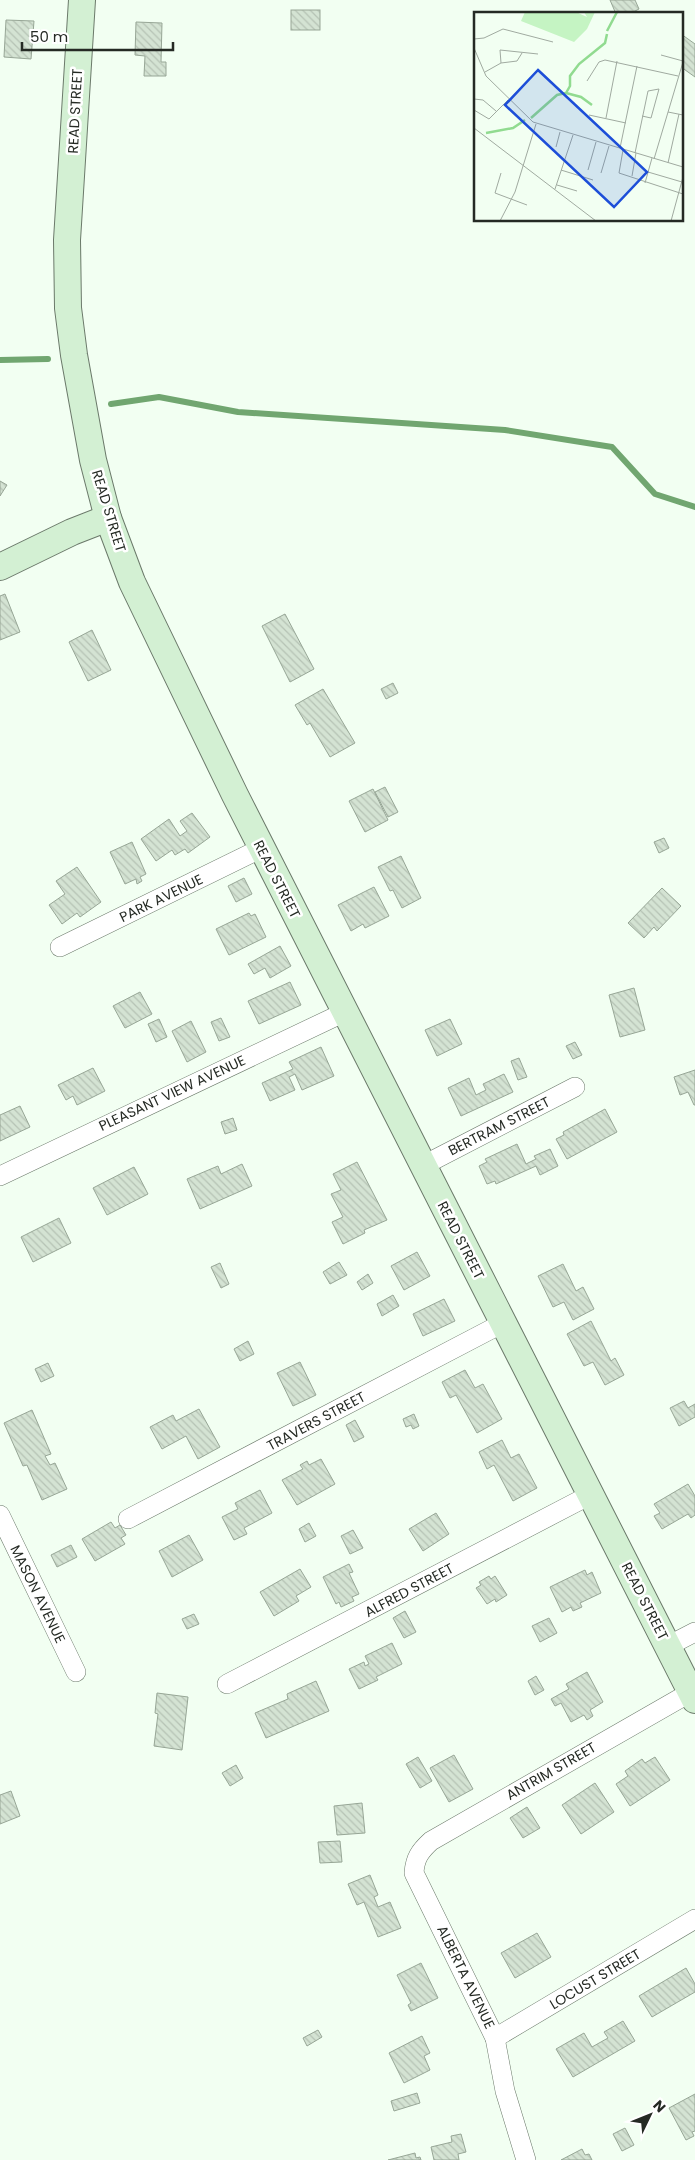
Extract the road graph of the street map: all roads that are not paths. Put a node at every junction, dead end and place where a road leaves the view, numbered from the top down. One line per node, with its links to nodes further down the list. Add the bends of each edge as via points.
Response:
1 (82, 0): 2 (main road, READ STREET, via 67,240 68,308 93,460)
2 (108, 518): 3 (main road); 4 (main road, READ STREET, via 132,582)
3 (0, 567)
4 (262, 848): 5 (street, PARK AVENUE); 6 (main road, READ STREET)
5 (60, 947)
6 (345, 1012): 8 (main road, READ STREET); 9 (street, PLEASANT VIEW AVENUE)
7 (575, 1087): 8 (street, BERTRAM STREET)
8 (424, 1165): 10 (main road, READ STREET)
9 (0, 1176)
10 (503, 1323): 11 (main road, READ STREET); 13 (street, TRAVERS STREET)
11 (590, 1495): 15 (main road, READ STREET); 17 (street, ALFRED STREET)
12 (0, 1515): 16 (street, MASON AVENUE)
13 (128, 1519)
14 (695, 1632): 15 (street)
15 (668, 1646): 18 (main road, READ STREET)
16 (76, 1672)
17 (227, 1684)
18 (693, 1696): 19 (street, ANTRIM STREET, via 431,1840)
19 (418, 1857): 21 (street, ALBERTA AVENUE, via 414,1873)
20 (695, 1919): 21 (street, LOCUST STREET)
21 (495, 2038): 22 (street, ALBERTA AVENUE, via 505,2091)
22 (526, 2160)

